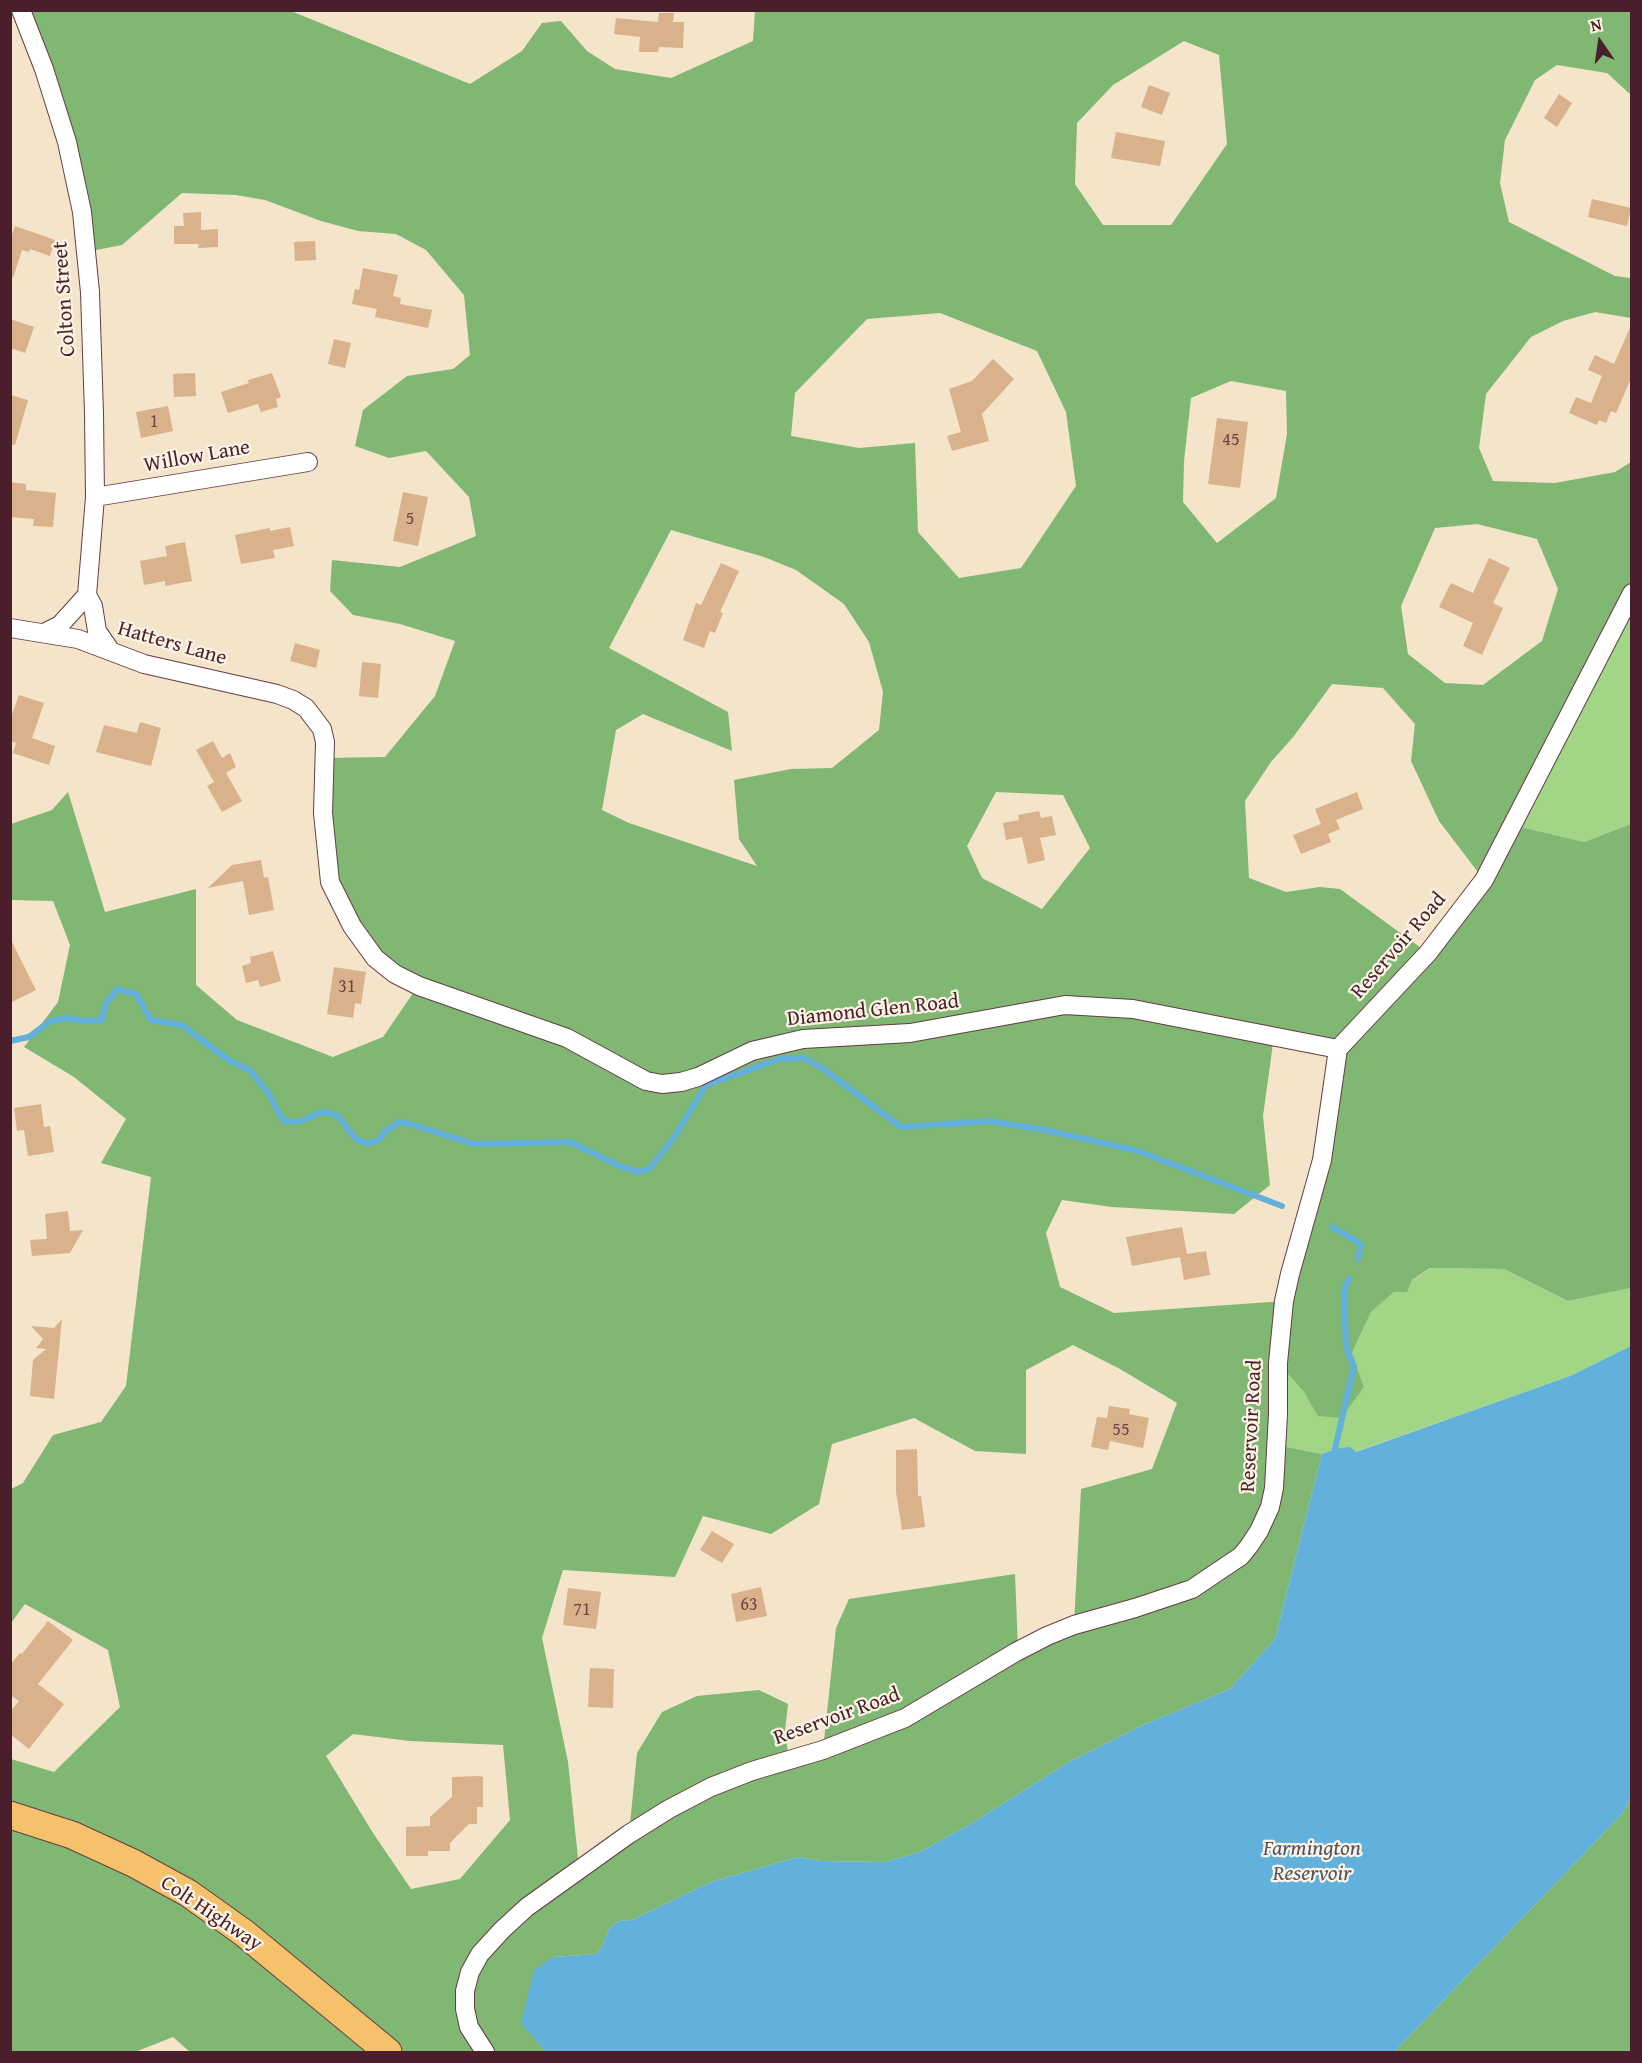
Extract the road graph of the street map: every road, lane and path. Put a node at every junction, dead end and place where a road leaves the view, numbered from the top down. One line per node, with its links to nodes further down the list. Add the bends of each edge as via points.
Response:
1 (21, 10): 3 (street, Colton Street, via 67,142 82,212 90,298)
2 (308, 462): 3 (street, Willow Lane)
3 (95, 498): 5 (street, Colton Street)
4 (1632, 592): 10 (street, Reservoir Road, via 1484,880 1428,953)
5 (87, 595): 7 (street, via 60,625); 8 (street, Colton Street, via 97,631)
6 (10, 628): 7 (street, Hatters Lane)
7 (44, 633): 8 (street, Hatters Lane)
8 (110, 650): 9 (street, Hatters Lane, via 144,664 277,694 306,708)
9 (315, 718): 10 (street, Diamond Glen Road, via 325,742 323,813 330,882 352,926 375,958 418,986 567,1038 646,1081 681,1082 752,1051 803,1039 910,1034 1065,1005 1133,1008)
10 (1338, 1049): 13 (street, Reservoir Road, via 1322,1160 1284,1301 1274,1488 1259,1532 1241,1556 1192,1589 1047,1636 905,1718 711,1787 629,1834 527,1907 480,1954 470,1972 465,2009 469,2027)
11 (10, 1815): 12 (highway, Colt Highway, via 72,1835 188,1893 244,1933)
12 (388, 2052)
13 (485, 2052)

